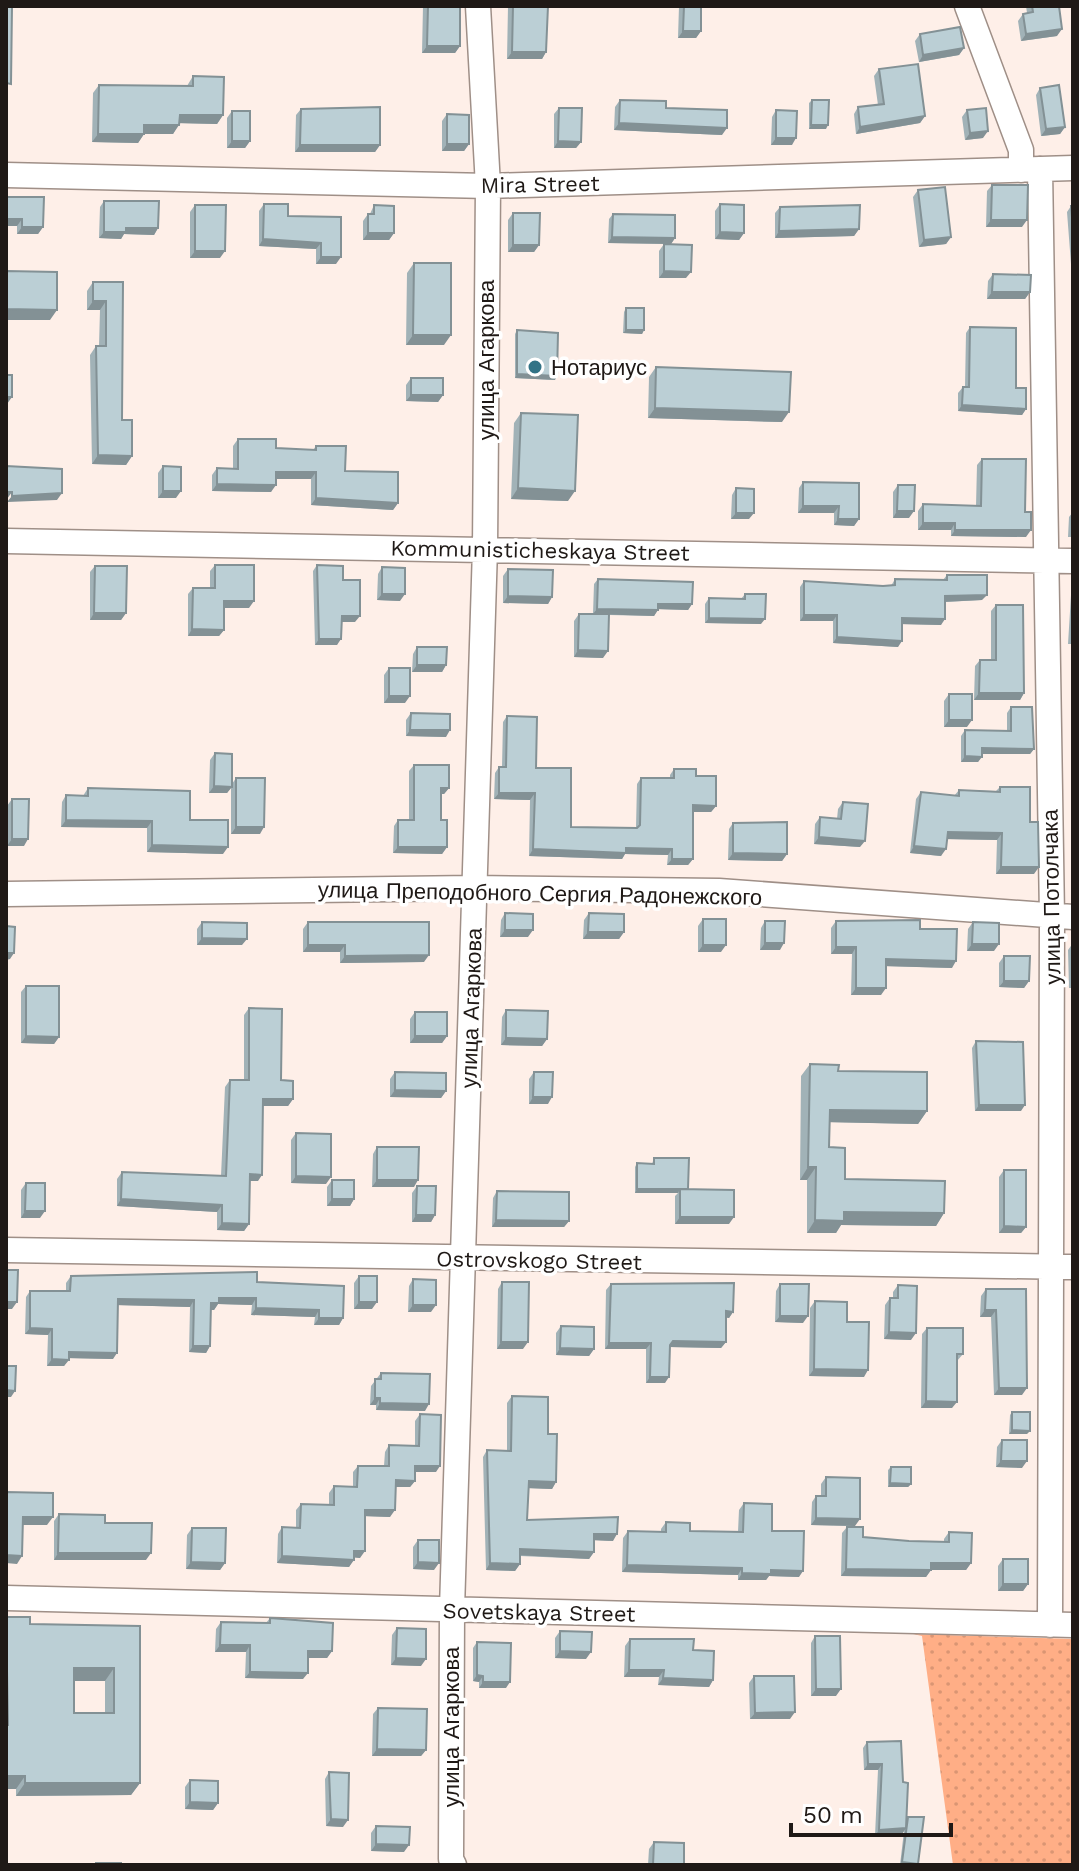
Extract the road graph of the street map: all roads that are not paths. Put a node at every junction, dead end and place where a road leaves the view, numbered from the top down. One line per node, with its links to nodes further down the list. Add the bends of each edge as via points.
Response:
1 (478, 6): 6 (street, улица Агаркова)
2 (967, 6): 4 (street, улица Потолчака)
3 (1073, 168): 4 (street, Mira Street)
4 (1031, 169): 6 (street, Mira Street); 9 (street, улица Потолчака)
5 (6, 175): 6 (street, Mira Street)
6 (488, 186): 8 (street, улица Агаркова)
7 (6, 541): 8 (street, Kommunisticheskaya Street)
8 (485, 548): 9 (street, Kommunisticheskaya Street); 11 (street, улица Агаркова)
9 (1046, 560): 10 (street, Kommunisticheskaya Street); 13 (street, улица Потолчака)
10 (1073, 561)
11 (474, 888): 12 (street, улица Преподобного Сергия Радонежского); 13 (street, улица Преподобного Сергия Радонежского, via 719,891); 15 (street, улица Агаркова)
12 (6, 894)
13 (1062, 917): 16 (street, улица Потолчака)
14 (6, 1250): 15 (street, Ostrovskogo Street)
15 (464, 1259): 16 (street, Ostrovskogo Street); 18 (street, улица Агаркова)
16 (1063, 1267): 19 (street, улица Потолчака)
17 (6, 1598): 18 (street, Sovetskaya Street)
18 (452, 1609): 19 (street, Sovetskaya Street); 20 (street, улица Агаркова)
19 (1061, 1625)
20 (454, 1865)

